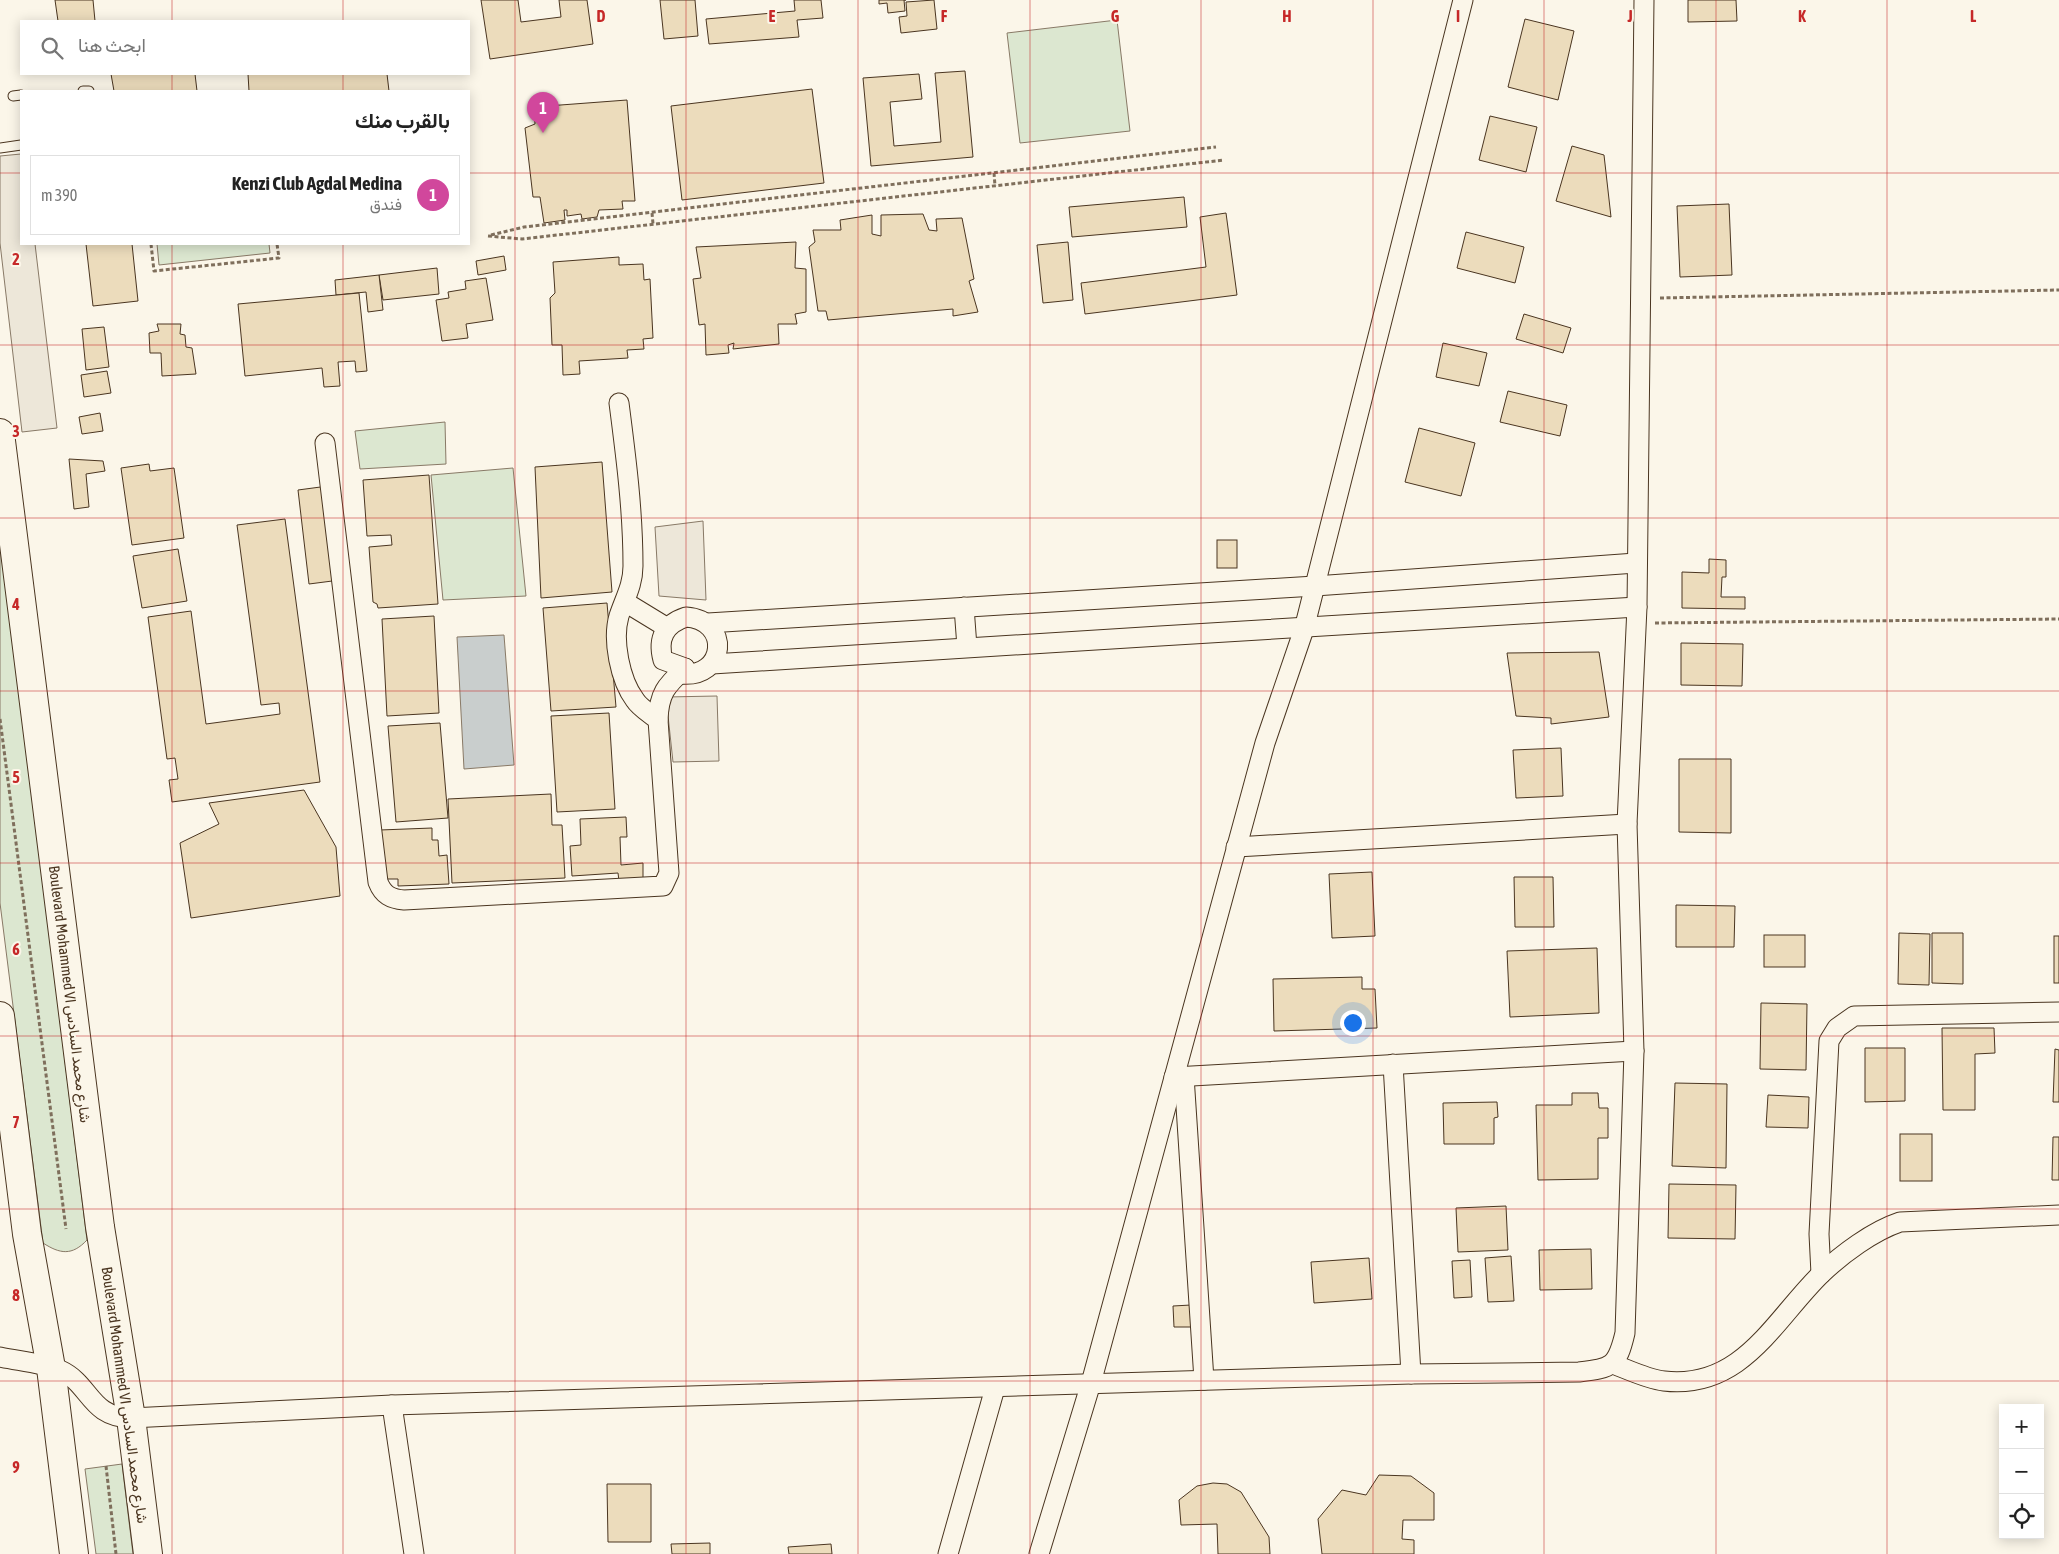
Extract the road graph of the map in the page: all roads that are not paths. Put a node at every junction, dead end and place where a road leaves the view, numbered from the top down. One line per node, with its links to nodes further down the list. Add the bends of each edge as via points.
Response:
1 (1463, 0): 9 (street)
2 (1644, 0): 8 (street)
3 (20, 145): 4 (lane)
4 (0, 148)
5 (619, 403): 10 (street, via 632,502 633,580)
6 (0, 433): 37 (main road, Boulevard Mohammed VI شارع محمد السادس, via 100,1227)
7 (325, 443): 19 (street, via 378,882 388,896 404,900 663,886 669,873)
8 (1636, 563): 9 (street); 12 (street)
9 (1315, 586): 11 (street); 15 (street)
10 (625, 602): 14 (street); 19 (street, via 616,634 617,652 635,700)
11 (964, 607): 13 (street); 16 (street)
12 (1637, 615): 15 (street); 20 (street)
13 (708, 624): 14 (street, via 698,618 686,617); 17 (street, via 718,643)
14 (666, 627): 18 (street, via 660,643 663,660)
15 (1304, 628): 16 (street); 21 (street, via 1265,744)
16 (967, 647): 17 (street)
17 (712, 664): 18 (street, via 703,672 692,675 680,674)
18 (685, 668): 19 (street, via 663,691)
19 (658, 720)
20 (1627, 824): 21 (street); 24 (street)
21 (1236, 847): 26 (street)
22 (2059, 1012): 28 (street, via 1854,1016 1837,1028 1829,1041 1819,1234)
23 (0, 1016): 31 (main road, via 27,1234)
24 (1634, 1051): 25 (street); 30 (street, via 1624,1333)
25 (1393, 1064): 26 (street); 32 (street)
26 (1179, 1076): 33 (street); 34 (street)
27 (2059, 1216): 28 (street, via 1900,1222 1880,1229)
28 (1821, 1274): 30 (street, via 1769,1334 1726,1371 1697,1379 1664,1381)
29 (0, 1357): 31 (street)
30 (1613, 1364): 32 (street, via 1599,1370 1579,1372)
31 (51, 1368): 37 (street, via 69,1375 105,1413); 38 (main road)
32 (1411, 1374): 33 (street)
33 (1204, 1380): 34 (street)
34 (1090, 1383): 35 (street); 42 (street)
35 (995, 1388): 36 (street); 41 (street)
36 (392, 1405): 37 (street); 40 (street)
37 (131, 1418): 39 (main road, Boulevard Mohammed VI شارع محمد السادس)
38 (74, 1554)
39 (148, 1554)
40 (414, 1554)
41 (948, 1554)
42 (1039, 1554)

